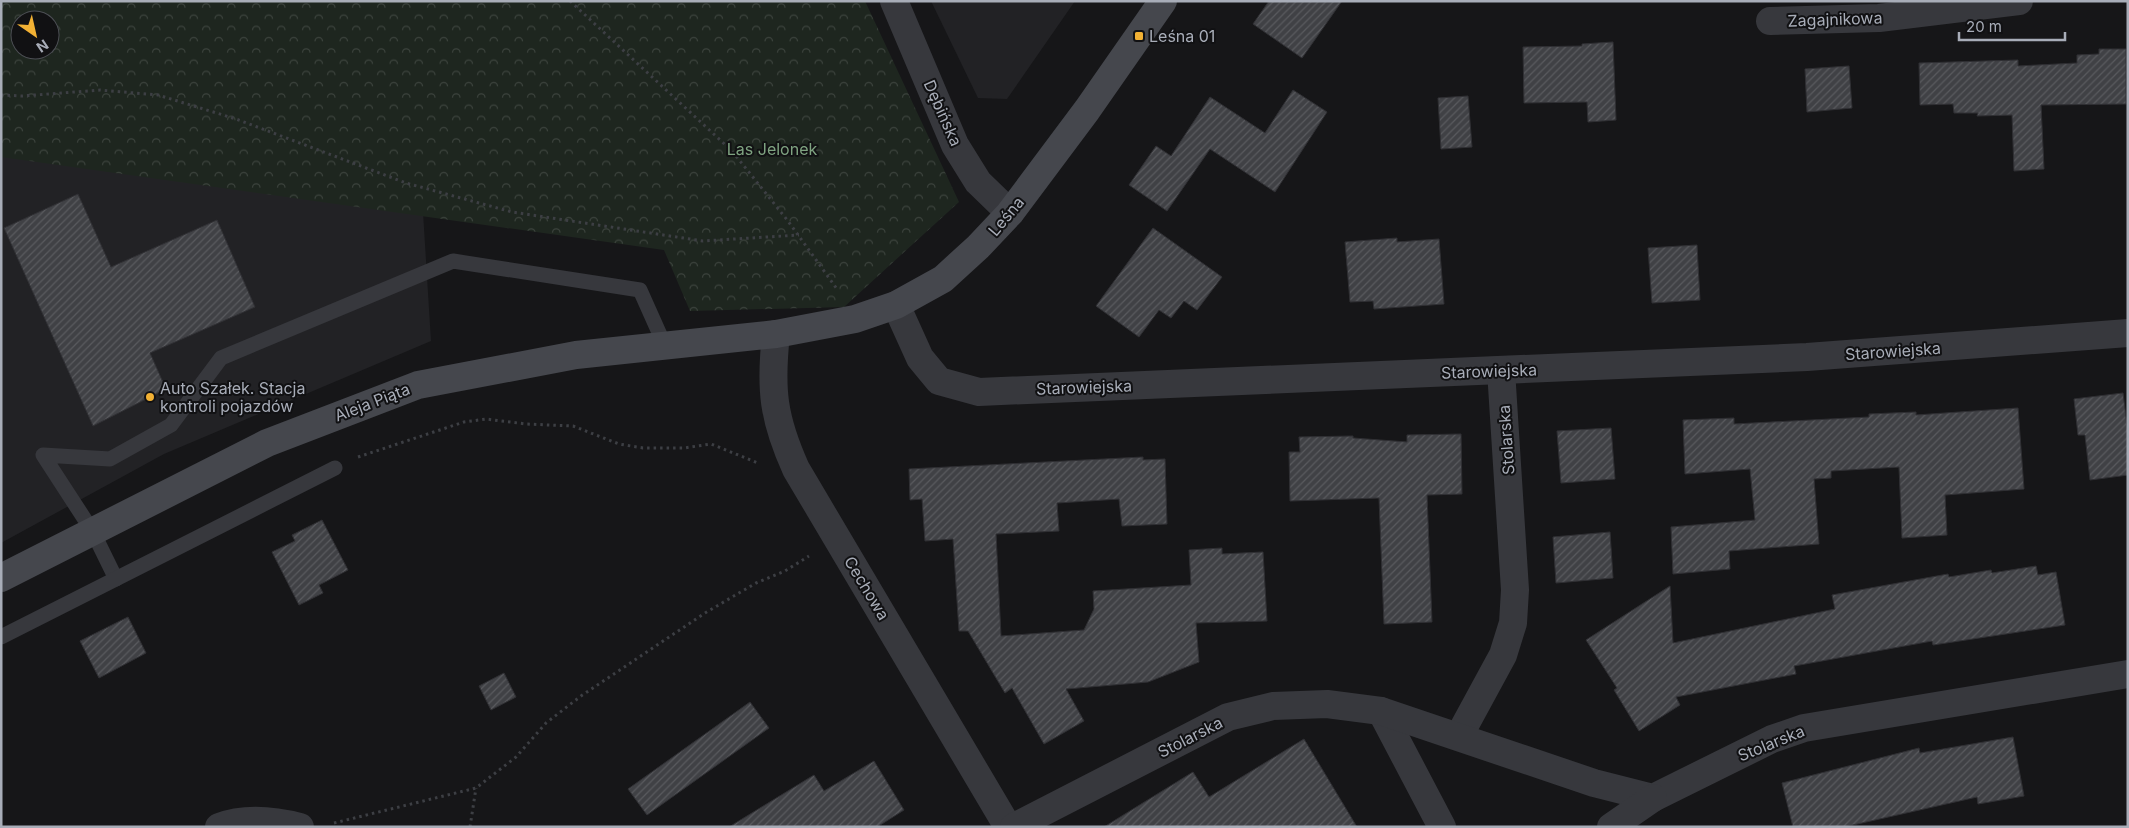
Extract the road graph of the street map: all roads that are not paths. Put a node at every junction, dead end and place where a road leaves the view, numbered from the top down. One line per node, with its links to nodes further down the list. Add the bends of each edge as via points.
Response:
1 (894, 1): 5 (street, Dębińska, via 955,145 978,182)
2 (1163, 1): 5 (street, Leśna)
3 (2019, 1): 4 (street, Zagajnikowa, via 1879,18)
4 (1770, 21)
5 (1010, 213): 6 (street, Leśna, via 943,279)
6 (896, 305): 8 (street, Leśna, via 855,319); 10 (street, Starowiejska, via 920,358 939,381 979,392)
7 (2128, 333): 10 (street, Starowiejska, via 1807,357)
8 (776, 334): 9 (street, Aleja Piąta); 22 (street, Cechowa, via 772,392 781,436 796,469)
9 (664, 346): 12 (street, Aleja Piąta, via 576,355 418,385 267,443); 12 (lane, via 640,290 453,261 221,358 171,425 110,459 43,455)
10 (1501, 370): 18 (street, Stolarska, via 1516,590 1513,623 1503,655)
11 (335, 468): 14 (lane)
12 (92, 532): 13 (street, Aleja Piąta); 14 (lane)
13 (1, 578)
14 (116, 579): 15 (lane)
15 (1, 637)
16 (2128, 674): 19 (street, Stolarska, via 1804,728 1772,739)
17 (1381, 711): 18 (street, Stolarska); 23 (street, Stolarska, via 1327,704 1282,706 1228,718); 24 (street)
18 (1459, 736): 19 (street, Stolarska, via 1594,783)
19 (1653, 798): 25 (street)
20 (219, 827): 21 (street, via 232,822 271,820)
21 (300, 827)
22 (1008, 827)
23 (1014, 827)
24 (1442, 827)
25 (1611, 827)

